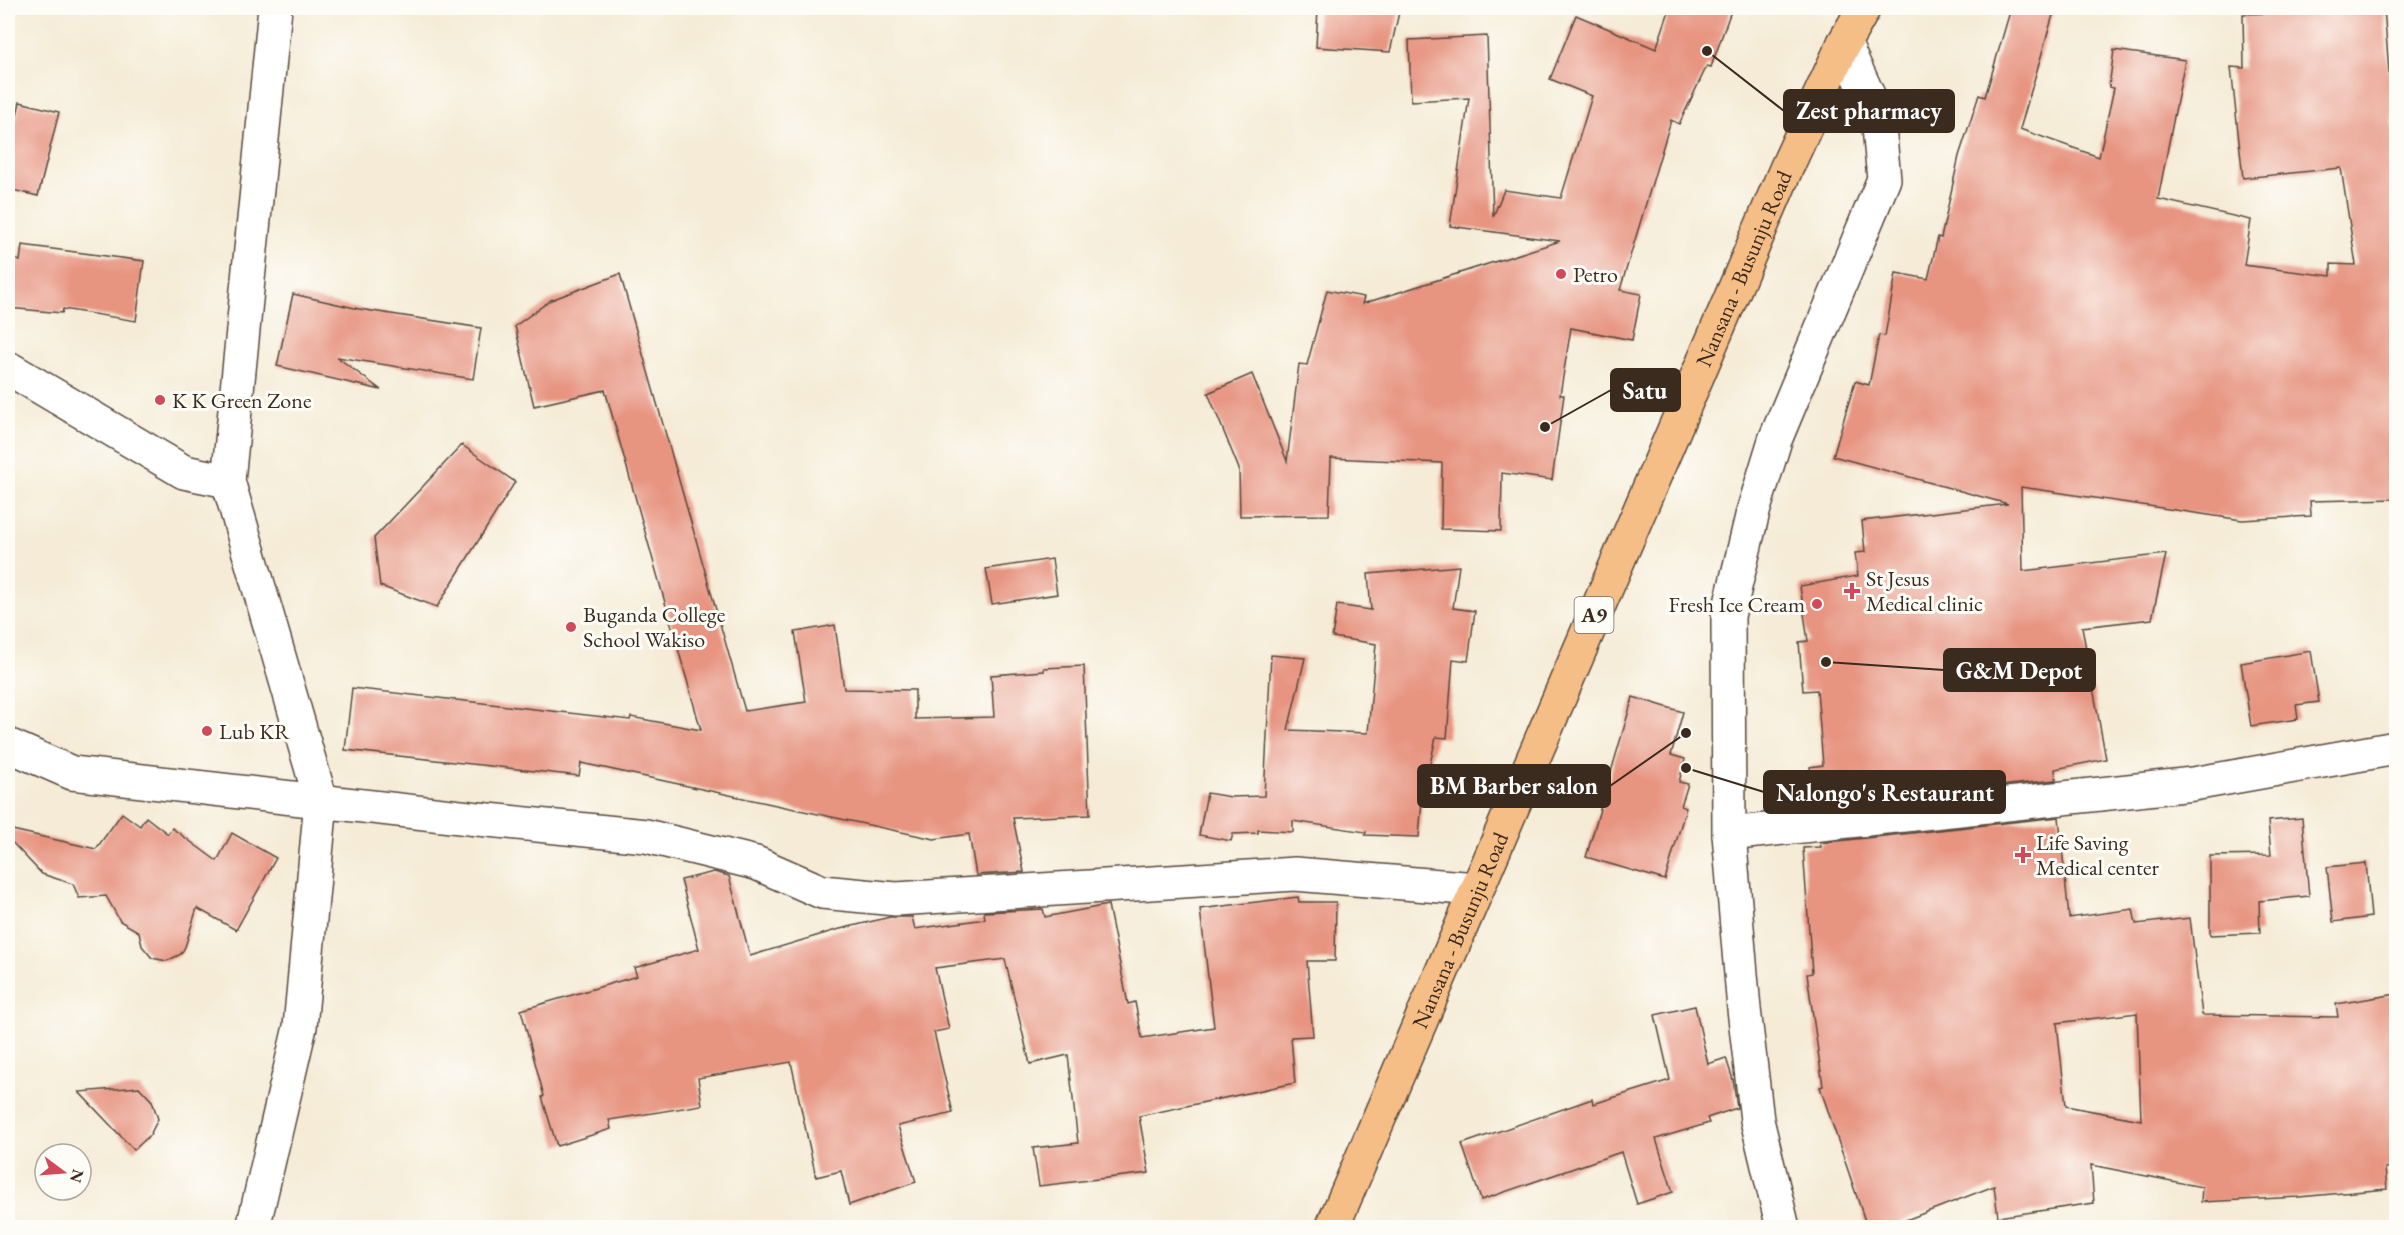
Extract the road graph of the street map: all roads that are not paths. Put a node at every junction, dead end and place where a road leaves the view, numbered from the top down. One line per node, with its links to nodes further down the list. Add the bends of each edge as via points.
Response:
1 (275, 8): 5 (street)
2 (1864, 8): 3 (main road, Nansana - Busunju Road / A9)
3 (1844, 43): 9 (street, via 1878,117 1884,180 1775,440 1728,616); 10 (main road, Nansana - Busunju Road / A9, via 1781,180)
4 (8, 368): 5 (street, via 184,472)
5 (228, 481): 8 (street)
6 (8, 745): 8 (street, via 72,773)
7 (2397, 748): 9 (street, via 2193,784)
8 (321, 801): 10 (street, via 646,836 756,863 822,892 896,899 1295,873); 11 (street, via 300,1026)
9 (1728, 834): 13 (street, via 1757,1120)
10 (1476, 890): 12 (main road, Nansana - Busunju Road / A9)
11 (254, 1227)
12 (1332, 1227)
13 (1783, 1227)

